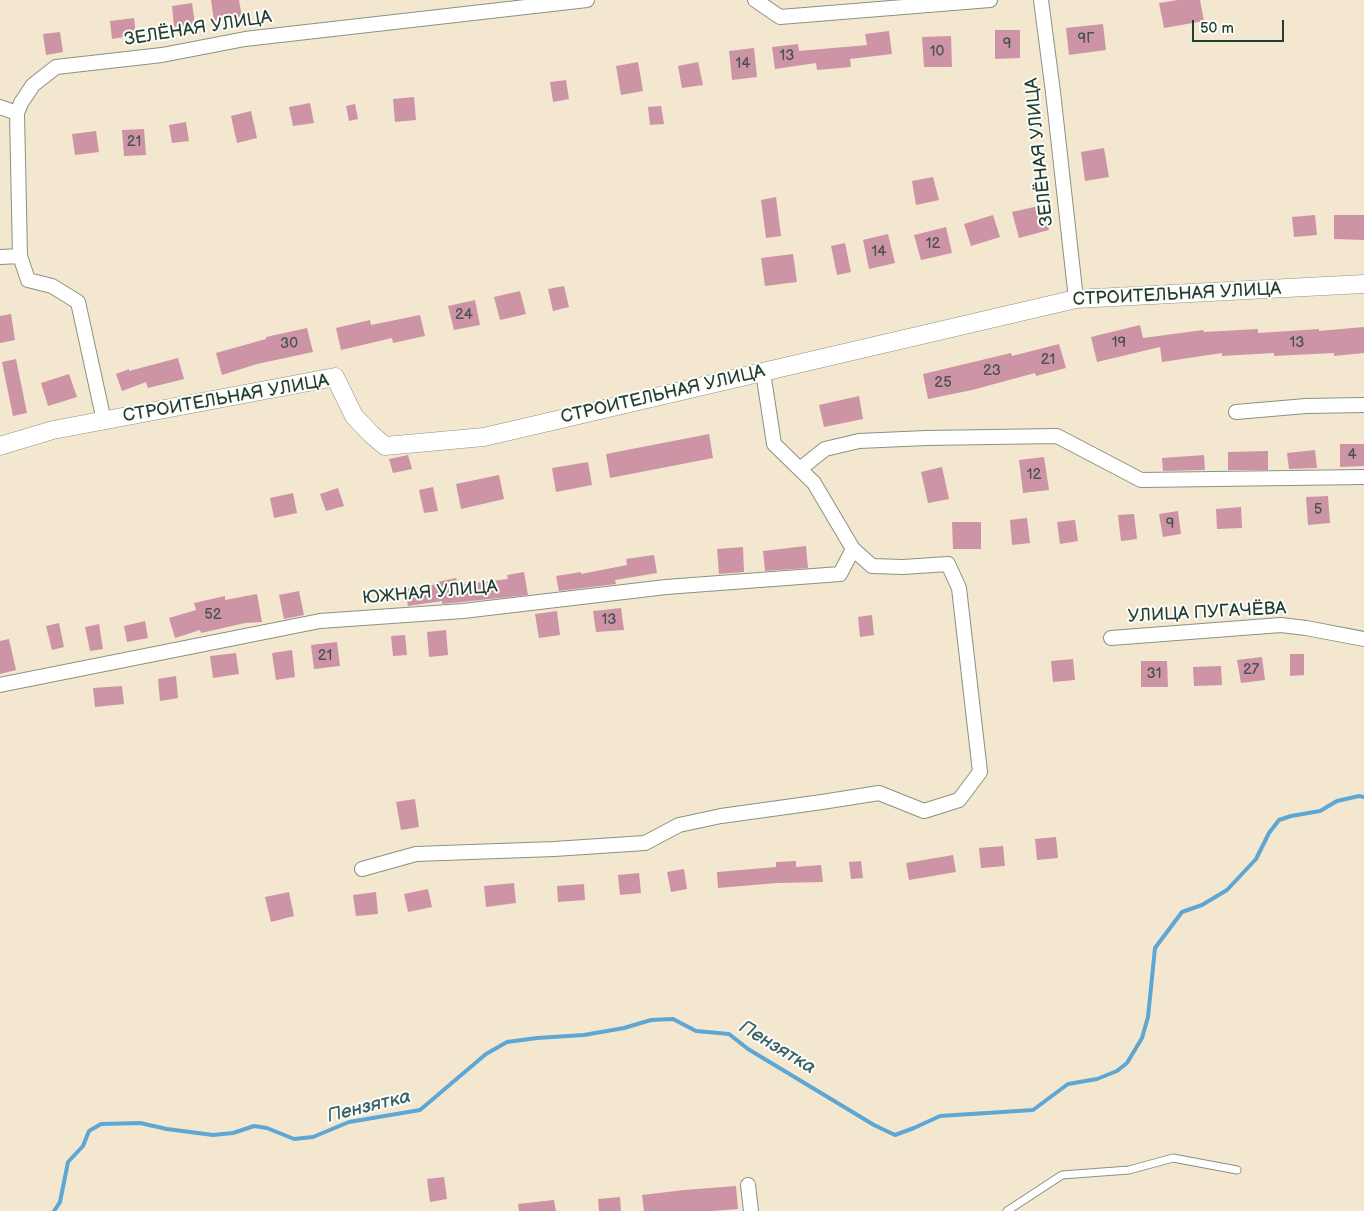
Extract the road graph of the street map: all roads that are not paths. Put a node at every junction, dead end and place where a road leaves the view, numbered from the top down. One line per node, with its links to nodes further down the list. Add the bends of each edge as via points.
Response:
1 (586, 0): 6 (street, ЗЕЛЁНАЯ УЛИЦА, via 245,39 162,55 56,67 33,85)
2 (755, 0): 3 (street, via 780,18)
3 (990, 0)
4 (1041, 0): 10 (street, ЗЕЛЁНАЯ УЛИЦА)
5 (0, 107): 6 (street)
6 (17, 113): 7 (street)
7 (20, 256): 8 (street); 14 (street, via 28,280 52,286 78,302)
8 (0, 257)
9 (1364, 284): 10 (street, СТРОИТЕЛЬНАЯ УЛИЦА)
10 (1076, 299): 11 (street, СТРОИТЕЛЬНАЯ УЛИЦА)
11 (763, 372): 14 (street, СТРОИТЕЛЬНАЯ УЛИЦА, via 484,437 385,446 354,416 335,377); 16 (street, via 774,444)
12 (1364, 405): 13 (street)
13 (1236, 412)
14 (104, 421): 15 (street, СТРОИТЕЛЬНАЯ УЛИЦА, via 53,430)
15 (0, 446)
16 (800, 469): 17 (street, via 825,449 858,441 1058,436 1141,480); 18 (street, via 814,483)
17 (1364, 477)
18 (852, 549): 21 (street, ЮЖНАЯ УЛИЦА, via 840,574 666,587 463,611 320,622); 22 (street, via 872,566 948,564 959,588 980,772 959,800 924,811 879,793 721,816 679,825 645,843 416,854)
19 (1111, 638): 20 (street, УЛИЦА ПУГАЧЁВА, via 1281,625)
20 (1364, 639)
21 (0, 685)
22 (362, 869)
23 (1236, 1170): 26 (lane, via 1173,1158 1129,1170 1062,1175)
24 (748, 1185): 25 (street)
25 (751, 1211)
26 (1007, 1211)

